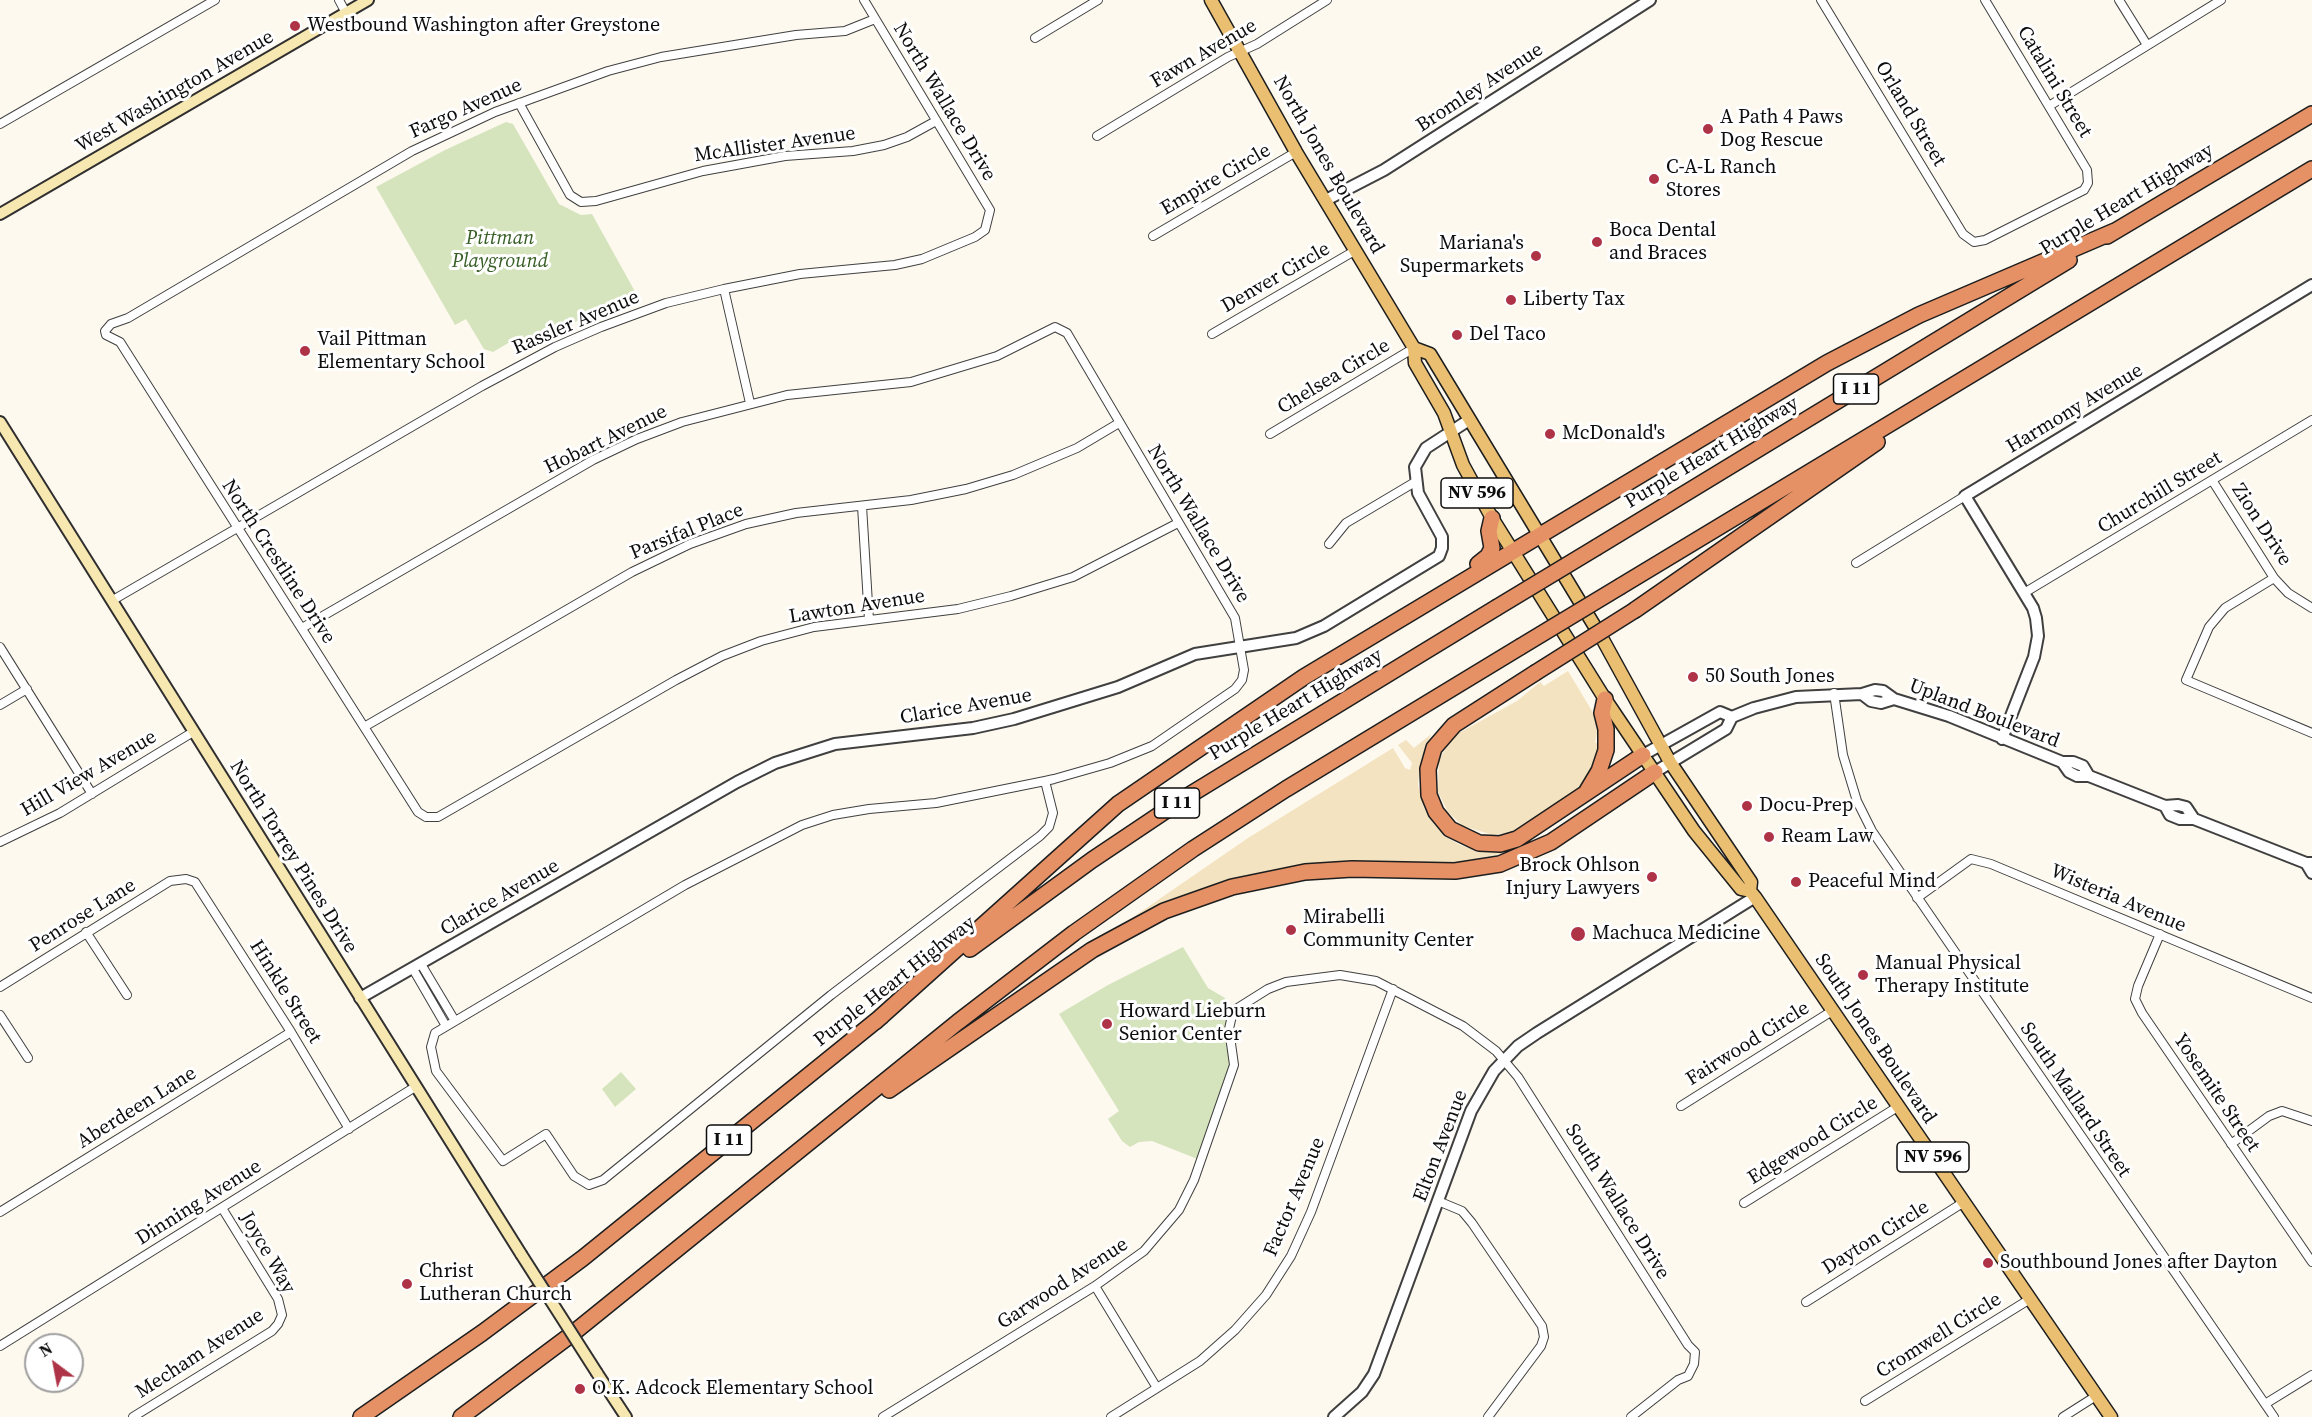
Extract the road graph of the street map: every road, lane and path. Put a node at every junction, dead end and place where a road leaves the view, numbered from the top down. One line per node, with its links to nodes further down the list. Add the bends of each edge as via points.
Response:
1 (215, 0): 22 (street)
2 (339, 0): 13 (street)
3 (369, 0): 13 (main road, West Washington Avenue)
4 (864, 0): 14 (street, North Wallace Drive)
5 (1098, 0): 15 (street)
6 (1211, 0): 17 (main road, North Jones Boulevard)
7 (1327, 0): 17 (street, Fawn Avenue)
8 (1650, 0): 27 (street, Bromley Avenue, via 1384,170)
9 (1821, 0): 26 (street, Orland Street, via 1963,234 1974,242 2084,190)
10 (1985, 0): 19 (street, Catalini Street)
11 (2119, 0): 16 (street)
12 (2221, 0): 16 (street)
13 (346, 13): 28 (main road, West Washington Avenue)
14 (875, 19): 18 (street, Fargo Avenue, via 845,31 661,57 608,71); 21 (street, North Wallace Drive)
15 (1035, 38)
16 (2147, 45): 19 (street)
17 (1241, 52): 23 (street, Fawn Avenue); 24 (main road, North Jones Boulevard)
18 (519, 103): 21 (street, McAllister Avenue, via 570,195 581,202 702,171 785,156 884,145); 35 (street, Fargo Avenue, via 412,151)
19 (2049, 106): 26 (street, Catalini Street, via 2087,170)
20 (2312, 114): 30 (highway, Purple Heart Highway / I 11)
21 (936, 121): 29 (street, North Wallace Drive, via 990,210)
22 (0, 124)
23 (1096, 136)
24 (1296, 152): 27 (main road, North Jones Boulevard); 31 (street, Empire Circle)
25 (2312, 169): 37 (highway, I 11)
26 (2088, 183)
27 (1326, 200): 32 (main road, North Jones Boulevard)
28 (0, 214)
29 (989, 222): 34 (street, Rassler Avenue, via 975,237 922,259 800,274)
30 (2115, 231): 54 (highway, via 1877,336 1779,390); 103 (highway, Purple Heart Highway / I 11, bridge, via 1152,819 1031,903)
31 (1153, 236)
32 (1356, 250): 38 (street, Denver Circle); 39 (main road, North Jones Boulevard)
33 (2312, 285): 49 (street, Harmony Avenue)
34 (724, 289): 40 (street); 53 (street, Rassler Avenue, via 666,303 555,347)
35 (108, 327): 53 (street, North Crestline Drive, via 106,335 120,342)
36 (1055, 327): 40 (street, Hobart Avenue, via 997,356 911,382 787,395); 44 (street, North Wallace Drive, via 1067,333)
37 (2043, 332): 84 (highway, bridge, via 1635,610 1454,725 1440,739 1428,764 1430,799 1438,816 1469,840 1492,844 1521,838); 115 (highway, I 11, bridge, via 1286,789 1164,870 1019,975)
38 (1212, 334)
39 (1414, 348): 41 (main road, North Jones Boulevard, via 1430,354); 45 (main road, North Jones Boulevard, via 1415,363); 46 (street, Chelsea Circle)
40 (750, 403): 66 (street, Hobart Avenue, via 682,422 593,460)
41 (1469, 420): 45 (street); 54 (main road, North Jones Boulevard / NV 596)
42 (2312, 420): 47 (street, Churchill Street)
43 (0, 422): 62 (main road, North Torrey Pines Drive)
44 (1119, 423): 50 (street, Parsifal Place, via 1077,448 1013,475 955,491); 52 (street, North Wallace Drive)
45 (1451, 431): 48 (street, via 1420,454); 51 (main road, North Jones Boulevard / NV 596, via 1463,465)
46 (1270, 434)
47 (2212, 480): 59 (street, Zion Drive); 61 (street, Churchill Street)
48 (1414, 482): 55 (street, via 1346,523); 67 (street, Clarice Avenue, via 1442,537 1442,551 1437,558 1314,631 1296,638)
49 (1965, 496): 57 (street, Harmony Avenue); 61 (street)
50 (862, 506): 65 (street); 74 (street, Parsifal Place, via 796,513 746,524 690,544 632,572)
51 (1492, 518): 56 (main road, North Jones Boulevard / NV 596); 58 (highway, via 1492,548)
52 (1178, 523): 65 (street, Lawton Avenue, via 1073,577 958,609); 67 (street, North Wallace Drive, via 1235,618)
53 (237, 528): 62 (street, Rassler Avenue); 66 (street, North Crestline Drive)
54 (1540, 534): 56 (highway); 60 (main road, North Jones Boulevard / NV 596)
55 (1329, 544)
56 (1512, 550): 58 (highway); 63 (main road, North Jones Boulevard / NV 596)
57 (1856, 563)
58 (1473, 575): 103 (highway, via 1281,692 1118,804)
59 (2274, 579): 64 (street, Zion Drive); 76 (street, via 2225,608 2209,627 2186,680)
60 (1572, 588): 78 (main road, South Jones Boulevard / NV 596)
61 (2024, 593): 77 (street, via 2033,608 2038,636 2034,657)
62 (113, 600): 75 (main road, North Torrey Pines Drive)
63 (1545, 604): 71 (main road, South Jones Boulevard / NV 596)
64 (2312, 608)
65 (868, 620): 85 (street, Lawton Avenue, via 814,627 722,656 438,817)
66 (302, 628): 74 (street, North Crestline Drive)
67 (1242, 646): 82 (street, North Wallace Drive, via 1244,669 1235,689 1160,742 1110,763); 94 (street, Clarice Avenue, via 1195,654 1118,687 1014,719 973,728 835,744 775,763)
68 (0, 647): 69 (street)
69 (27, 689): 72 (street); 83 (street)
70 (1834, 693): 73 (street, Upland Boulevard, via 1784,699); 77 (street, Upland Boulevard, via 1862,694 1881,703 1894,699 1929,708); 91 (street, South Mallard Street, via 1840,746 1857,801 1872,831)
71 (1605, 699): 79 (main road, South Jones Boulevard / NV 596); 84 (highway, via 1604,759)
72 (0, 705)
73 (1732, 717): 78 (street, Upland Boulevard, via 1720,712); 80 (street, Upland Boulevard, via 1726,729)
74 (364, 727): 85 (street, North Crestline Drive, via 418,812)
75 (193, 732): 83 (street, Hill View Avenue); 98 (main road, North Torrey Pines Drive)
76 (2312, 733)
77 (2002, 739): 87 (street, Upland Boulevard, via 2062,762 2077,776 2089,776 2165,806 2170,815 2194,819)
78 (1661, 745): 79 (street, Upland Boulevard); 80 (main road, South Jones Boulevard / NV 596)
79 (1643, 755): 81 (main road, South Jones Boulevard / NV 596); 84 (highway)
80 (1670, 762): 81 (street, Upland Boulevard); 90 (main road, South Jones Boulevard / NV 596, via 1751,882)
81 (1655, 772): 90 (main road, South Jones Boulevard / NV 596, via 1711,854 1741,889); 115 (highway, via 1545,846 1500,864 1455,871 1352,869 1296,874 1222,890 1155,915 1081,957)
82 (1045, 781): 102 (street, North Wallace Drive, via 936,803 869,808 802,825 685,885); 104 (street, via 1053,813 1040,836 824,1001 603,1180 589,1185 574,1176 546,1134 503,1161 436,1071 431,1047 435,1032)
83 (92, 794): 86 (street, Hill View Avenue)
84 (1581, 798)
85 (426, 817)
86 (0, 842)
87 (2309, 863): 88 (street, Upland Boulevard)
88 (2312, 873)
89 (186, 879): 92 (street, Penrose Lane, via 170,881); 106 (street, Hinkle Street, via 201,889)
90 (1753, 894): 100 (main road, South Jones Boulevard / NV 596); 108 (street, Elton Avenue, via 1537,1033)
91 (1917, 898): 93 (street, Wisteria Avenue, via 1971,859); 131 (street, South Mallard Street)
92 (86, 932): 95 (street, Penrose Lane); 97 (street)
93 (2160, 934): 99 (street, Wisteria Avenue); 114 (street, Yosemite Street, via 2135,999)
94 (417, 966): 98 (street, Clarice Avenue); 102 (street); 104 (street)
95 (0, 987)
96 (1393, 989): 105 (street, South Wallace Drive, via 1376,981 1340,975 1286,982 1233,1011); 108 (street, South Wallace Drive, via 1463,1026); 128 (street, Factor Avenue, via 1291,1256 1266,1295 1235,1329 1200,1361)
97 (127, 995)
98 (360, 998): 109 (main road, North Torrey Pines Drive)
99 (2312, 998)
100 (1832, 1011): 110 (street, Fairwood Circle); 111 (main road, South Jones Boulevard / NV 596)
101 (0, 1015): 107 (street)
102 (454, 1021): 104 (street, North Wallace Drive)
103 (874, 1022): 133 (highway, Purple Heart Highway / I 11, via 583,1258)
104 (446, 1026)
105 (1229, 1029): 122 (street, Garwood Avenue, via 1234,1065 1194,1180 1179,1210 1144,1251)
106 (291, 1032): 113 (street, Hinkle Street); 120 (street, Aberdeen Lane)
107 (28, 1058)
108 (1504, 1060): 116 (street, Elton Avenue, via 1478,1095); 140 (street, South Wallace Drive, via 1695,1352 1688,1376 1662,1391)
109 (416, 1087): 113 (street, Dinning Avenue); 135 (main road, North Torrey Pines Drive, bridge)
110 (1681, 1106)
111 (1899, 1106): 117 (main road, South Jones Boulevard / NV 596); 118 (street, Edgewood Circle)
112 (2312, 1121): 114 (street, via 2282,1111)
113 (349, 1129): 119 (street, Dinning Avenue)
114 (2231, 1144): 121 (street, Yosemite Street)
115 (790, 1158): 134 (highway, I 11, via 572,1334)
116 (1438, 1201): 138 (street, Elton Avenue, via 1374,1374 1358,1397); 139 (street, via 1462,1211 1542,1326 1541,1346)
117 (1964, 1202): 123 (main road, South Jones Boulevard / NV 596); 124 (street, Dayton Circle)
118 (1744, 1203)
119 (222, 1208): 125 (street, Joyce Way, via 278,1299); 126 (street, Dinning Avenue)
120 (0, 1212)
121 (2312, 1262)
122 (1095, 1286): 128 (street); 136 (street, Garwood Avenue)
123 (2030, 1299): 129 (main road, South Jones Boulevard / NV 596); 130 (street, Cromwell Circle)
124 (1806, 1302)
125 (282, 1315): 132 (street, Mecham Avenue, via 272,1331)
126 (0, 1346)
127 (2312, 1375): 131 (street)
128 (1157, 1388): 137 (street, Factor Avenue)
129 (2096, 1396): 141 (street); 142 (main road, South Jones Boulevard / NV 596)
130 (1864, 1401)
131 (2265, 1404): 143 (street, South Mallard Street)
132 (133, 1417)
133 (361, 1417)
134 (460, 1417)
135 (626, 1417)
136 (883, 1417)
137 (1111, 1417)
138 (1334, 1417)
139 (1488, 1417)
140 (1631, 1417)
141 (2063, 1417)
142 (2111, 1417)
143 (2274, 1417)

